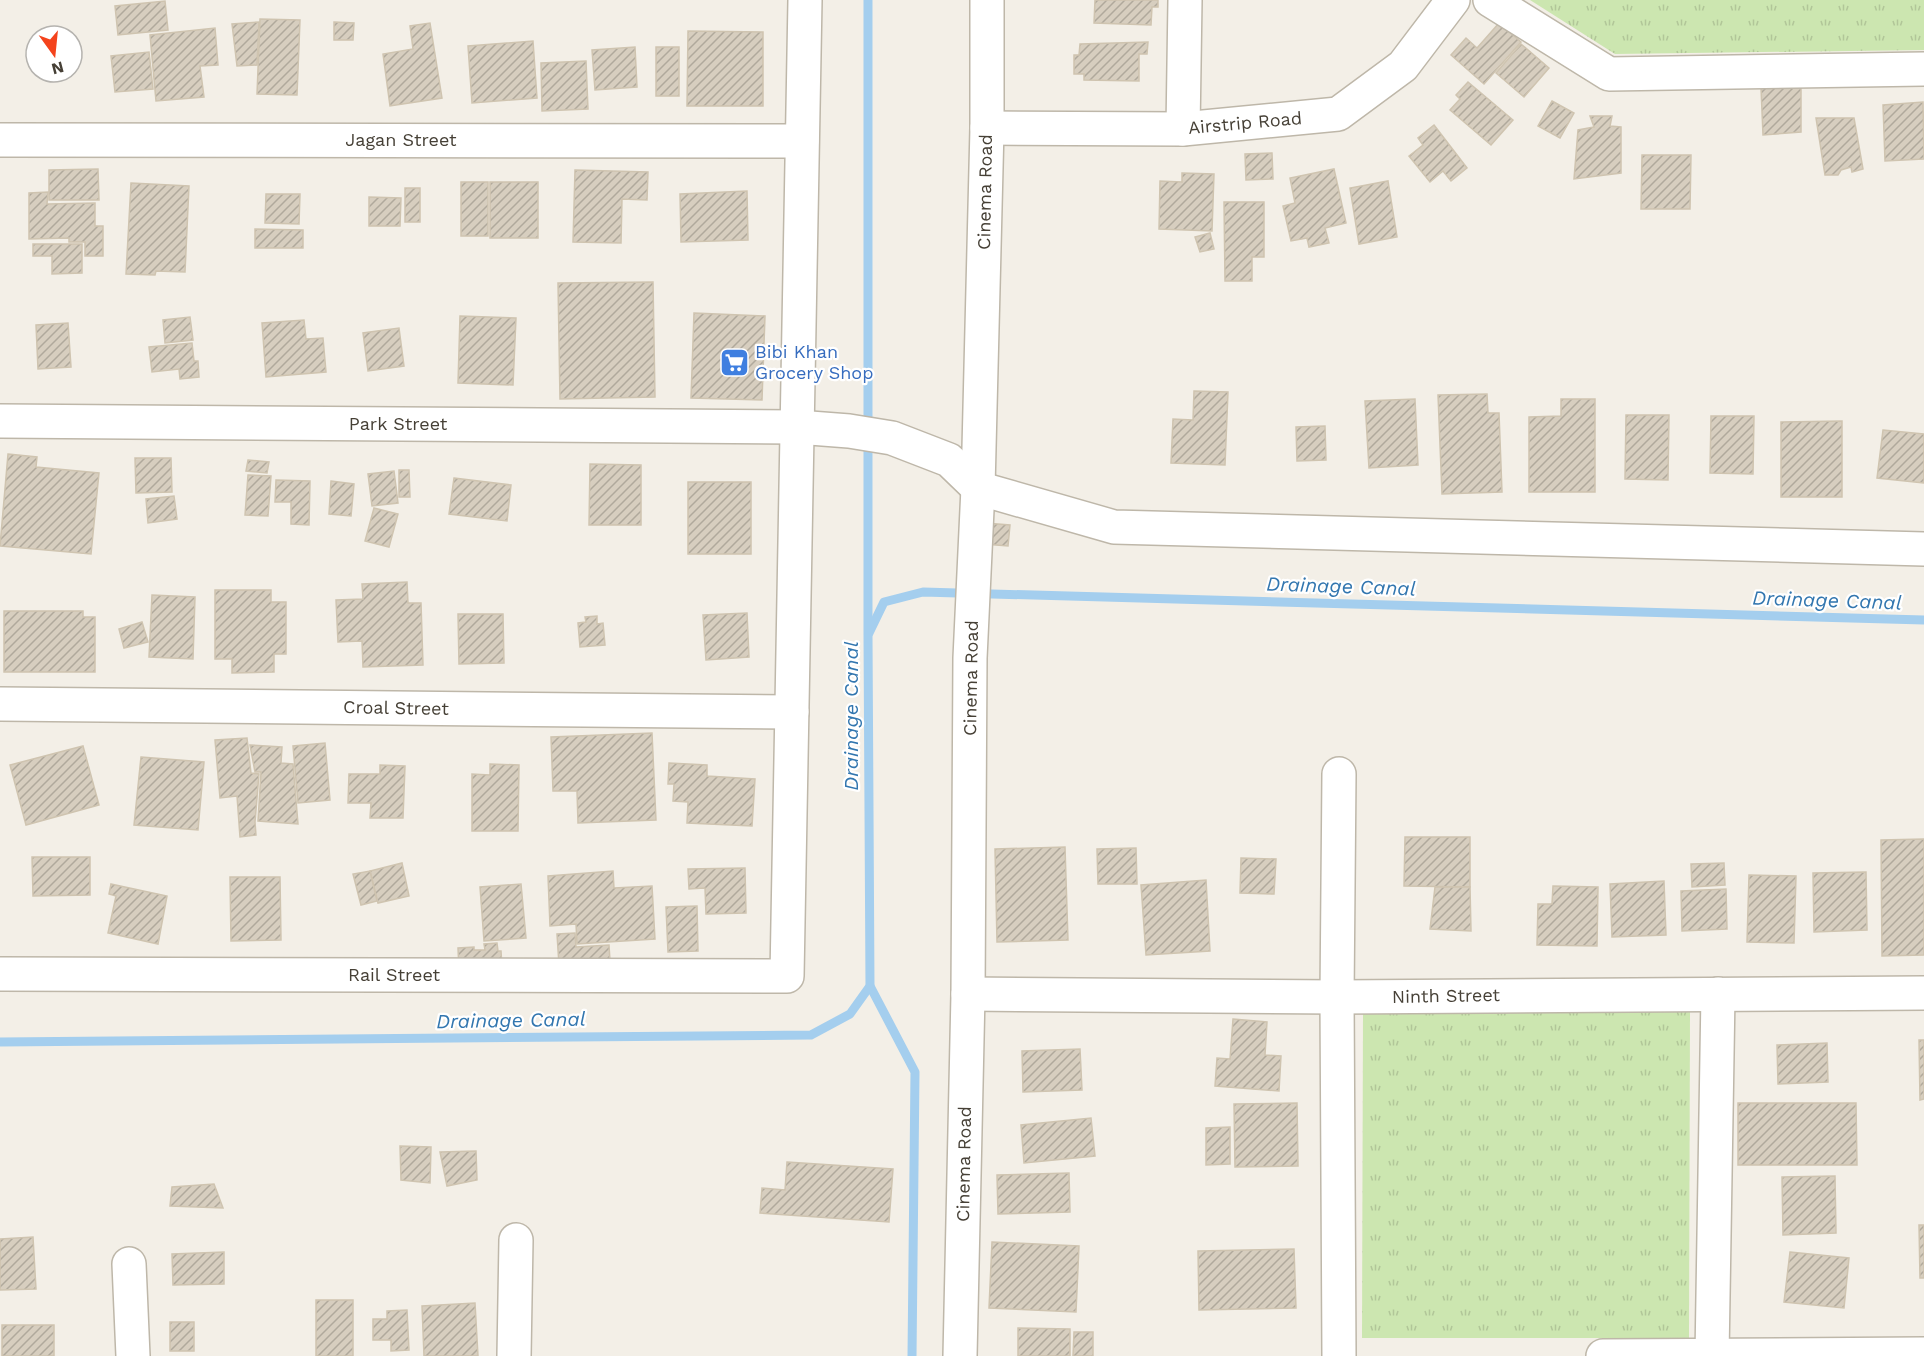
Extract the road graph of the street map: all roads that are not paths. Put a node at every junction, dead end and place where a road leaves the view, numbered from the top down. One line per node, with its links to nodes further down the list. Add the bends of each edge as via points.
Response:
1 (805, 0): 10 (street)
2 (987, 0): 7 (street, Cinema Road)
3 (1185, 0): 8 (street)
4 (1453, 0): 8 (street, Airstrip Road, via 1403,66 1338,114)
5 (1491, 0): 6 (street, via 1609,74)
6 (1924, 69)
7 (987, 128): 8 (street, Airstrip Road); 13 (street, Cinema Road)
8 (1183, 129)
9 (0, 140): 10 (street, Jagan Street)
10 (802, 141): 12 (street)
11 (0, 421): 12 (street, Park Street)
12 (797, 427): 13 (street, Park Street, via 892,438 949,460); 16 (street)
13 (978, 488): 14 (street, via 1114,527); 20 (street, Cinema Road, via 970,658)
14 (1924, 549)
15 (0, 704): 16 (street, Croal Street)
16 (792, 712): 18 (street, Rail Street, via 787,976)
17 (1340, 774): 22 (street)
18 (0, 974)
19 (1924, 993): 21 (street, Ninth Street)
20 (968, 994): 22 (street, Ninth Street); 29 (street, Cinema Road)
21 (1718, 994): 22 (street, Ninth Street); 26 (street)
22 (1337, 997): 30 (street)
23 (516, 1240): 28 (street)
24 (129, 1264): 27 (street)
25 (1924, 1354): 26 (street)
26 (1712, 1355): 31 (street)
27 (133, 1356)
28 (514, 1356)
29 (960, 1356)
30 (1339, 1356)
31 (1603, 1356)

